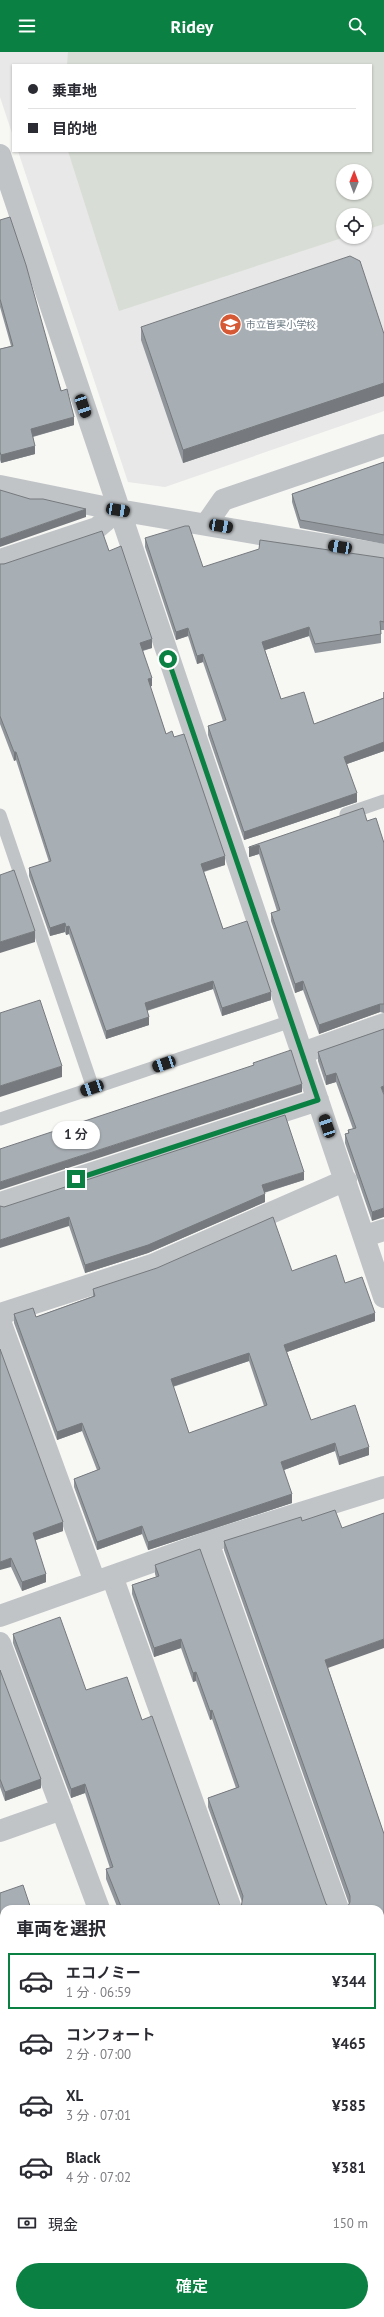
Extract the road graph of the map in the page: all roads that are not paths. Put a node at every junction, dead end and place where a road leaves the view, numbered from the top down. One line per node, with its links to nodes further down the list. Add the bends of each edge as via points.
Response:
1 (0, 155): 4 (street)
2 (384, 445): 5 (street, via 223,500)
3 (0, 486): 4 (street)
4 (118, 510): 5 (street); 7 (street, via 97,528); 11 (street, via 241,850)
5 (206, 524): 6 (street)
6 (384, 555)
7 (0, 560)
8 (384, 801): 10 (lane)
9 (0, 815): 14 (lane)
10 (331, 819)
11 (291, 1022): 13 (street); 14 (lane)
12 (384, 1024): 13 (street)
13 (302, 1054): 15 (street)
14 (92, 1088): 16 (lane)
15 (318, 1100): 17 (street); 18 (street)
16 (0, 1119)
17 (346, 1180): 19 (street); 21 (street, via 152,1265)
18 (0, 1203)
19 (374, 1233): 20 (street)
20 (384, 1297)
21 (0, 1314)
22 (0, 1321): 25 (street)
23 (384, 1487): 24 (street)
24 (208, 1542): 25 (street); 32 (street)
25 (103, 1579): 26 (street); 31 (street)
26 (0, 1616)
27 (0, 1643): 28 (street)
28 (62, 1809): 29 (street); 30 (street)
29 (0, 1831)
30 (98, 1905)
31 (229, 1905)
32 (337, 1905)

